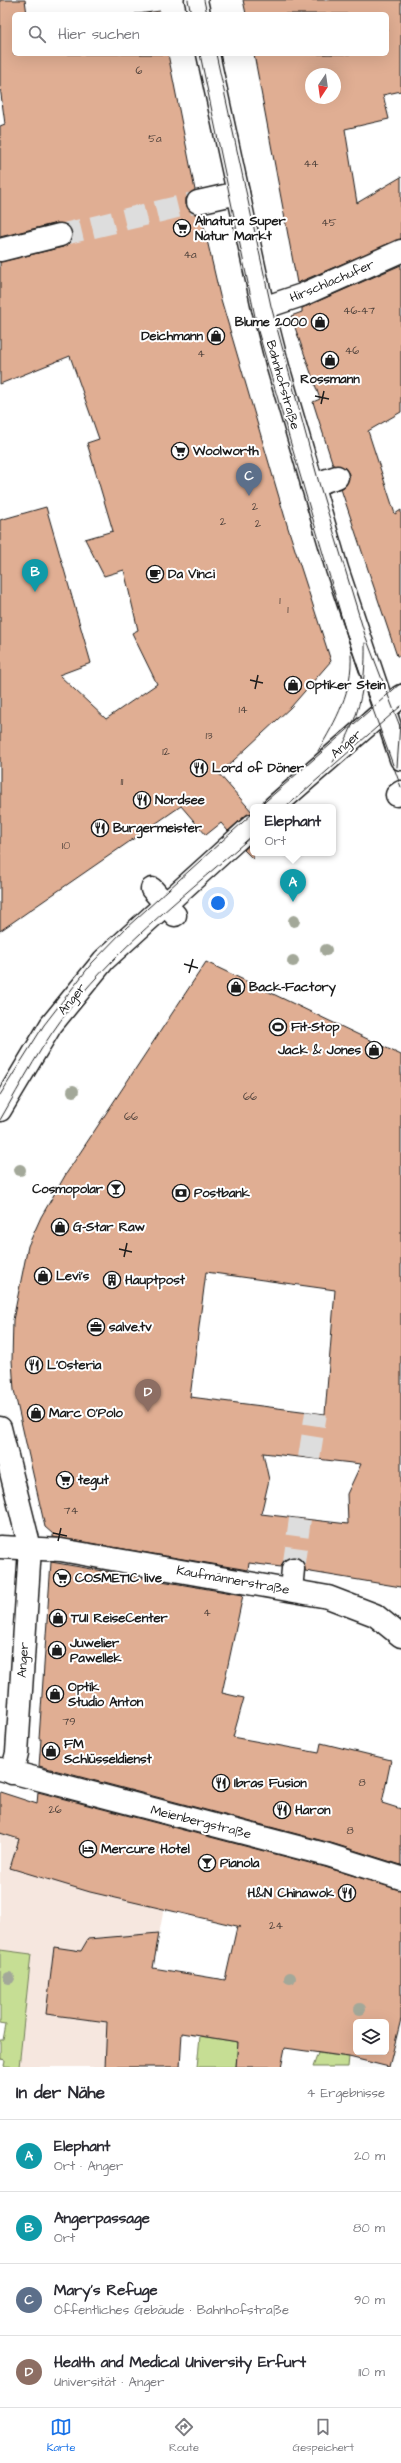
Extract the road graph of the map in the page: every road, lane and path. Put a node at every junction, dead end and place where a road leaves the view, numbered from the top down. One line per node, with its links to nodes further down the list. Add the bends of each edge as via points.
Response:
1 (196, 0): 2 (street)
2 (199, 12)
3 (208, 56): 4 (street, Bahnhofstraße)
4 (238, 193): 5 (street); 9 (street, Bahnhofstraße)
5 (198, 202)
6 (60, 235): 7 (street)
7 (0, 250)
8 (401, 251): 9 (street, Hirschlachufer, via 302,295)
9 (263, 308): 11 (street, Bahnhofstraße)
10 (337, 476): 11 (street)
11 (312, 485): 12 (street, Bahnhofstraße, via 366,658)
12 (393, 703): 13 (street); 14 (street, Anger)
13 (401, 759)
14 (277, 804)
15 (250, 828): 16 (street, Anger, via 163,903 104,960 51,1025)
16 (0, 1110)
17 (0, 1428): 19 (street, Anger)
18 (0, 1547): 19 (street)
19 (30, 1548): 20 (street, Kaufmännerstraße, via 292,1580 375,1615); 21 (street, Anger, via 16,1753)
20 (401, 1636)
21 (6, 1771): 22 (street, Meienbergstraße, via 328,1855)
22 (401, 1878)

